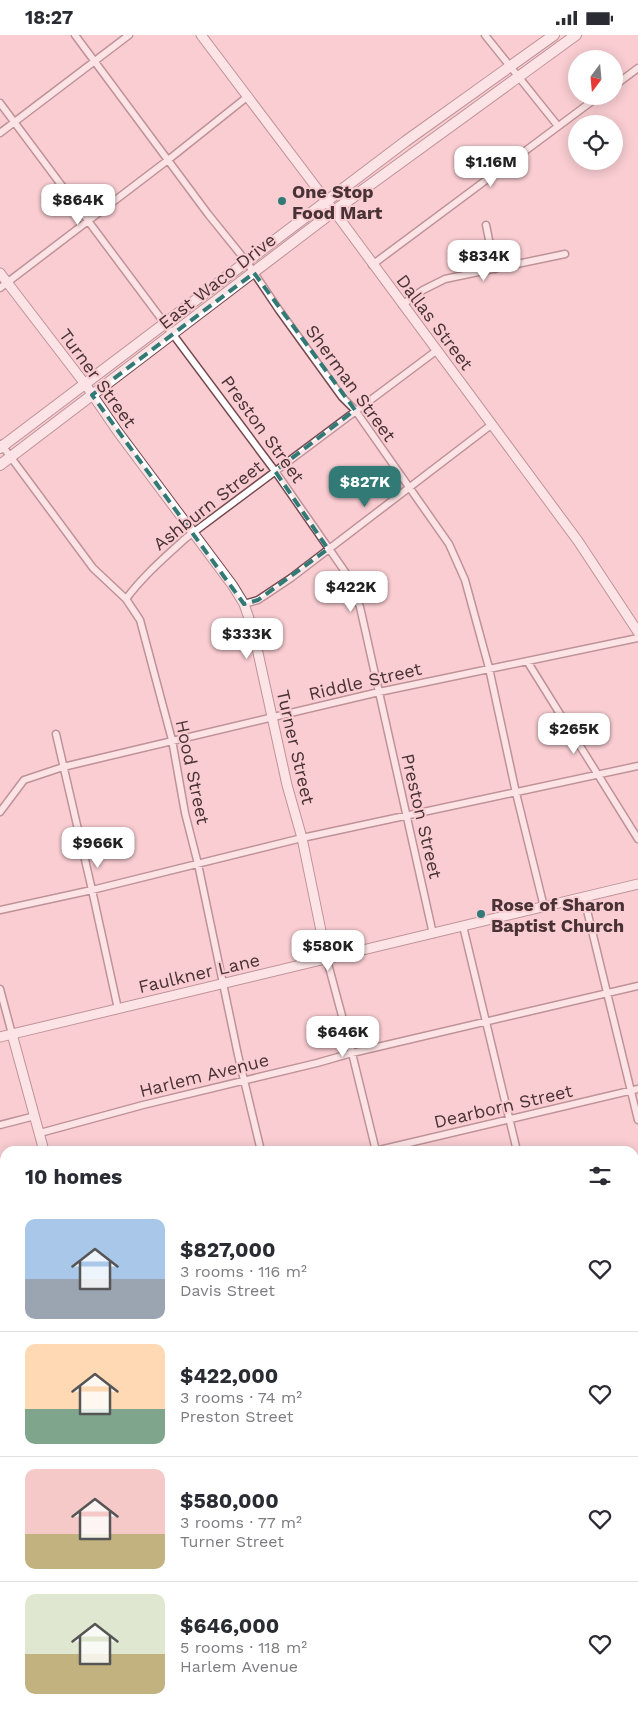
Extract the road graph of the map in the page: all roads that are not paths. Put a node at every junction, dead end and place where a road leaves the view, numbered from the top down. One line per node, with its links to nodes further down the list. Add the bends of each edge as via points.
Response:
1 (75, 35): 7 (street, Sherman Street)
2 (129, 35): 7 (street)
3 (201, 35): 12 (street, Dallas Street)
4 (485, 35): 8 (street)
5 (554, 35): 8 (main road, East Waco Drive)
6 (576, 35): 10 (main road, East Waco Drive)
7 (94, 61): 15 (street); 18 (street, Sherman Street)
8 (510, 66): 10 (street); 19 (main road, East Waco Drive)
9 (638, 68): 11 (street)
10 (518, 75): 16 (street); 20 (main road, East Waco Drive)
11 (623, 79)
12 (247, 97): 18 (street); 19 (street, Dallas Street)
13 (0, 103): 15 (street, Preston Street)
14 (587, 105): 16 (street)
15 (14, 123): 17 (street); 21 (street, Preston Street)
16 (558, 126): 25 (street)
17 (0, 133)
18 (168, 159): 21 (street); 24 (street, Sherman Street)
19 (325, 201): 20 (street, Dallas Street); 24 (main road, East Waco Drive)
20 (334, 211): 25 (street, Dallas Street); 28 (main road, East Waco Drive)
21 (87, 221): 29 (street); 31 (street, Preston Street)
22 (486, 225): 26 (street)
23 (564, 254): 26 (street)
24 (246, 261): 28 (street, Sherman Street); 31 (main road, East Waco Drive)
25 (372, 265): 30 (street, Dallas Street)
26 (495, 269): 30 (street, via 437,282)
27 (0, 273): 29 (street, Turner Street)
28 (254, 273): 32 (main road, East Waco Drive); 36 (street, Sherman Street)
29 (4, 285): 34 (street, Turner Street)
30 (402, 305): 33 (street, Dallas Street)
31 (165, 323): 32 (street, Preston Street); 34 (main road, East Waco Drive)
32 (174, 334): 35 (main road, East Waco Drive); 41 (street, Preston Street)
33 (436, 351): 36 (street, Ashburn Street); 37 (street, Dallas Street)
34 (85, 384): 35 (street, Turner Street); 38 (main road, East Waco Drive)
35 (92, 395): 39 (main road, East Waco Drive); 43 (street, Turner Street)
36 (355, 410): 41 (street, Ashburn Street); 42 (street, Sherman Street)
37 (491, 425): 42 (street); 47 (street, Dallas Street, via 578,541)
38 (1, 446): 39 (street, Hood Street)
39 (11, 457): 40 (main road, East Waco Drive); 45 (street, Hood Street, via 93,568)
40 (0, 465)
41 (275, 471): 43 (street, Ashburn Street); 44 (street, Preston Street)
42 (408, 488): 44 (street); 50 (street, Sherman Street, via 449,544 465,580)
43 (193, 533): 45 (street, Ashburn Street, via 154,567); 46 (street, Turner Street)
44 (328, 549): 46 (street, via 258,600); 51 (street, Preston Street, via 348,576 357,595)
45 (126, 599): 54 (street, Hood Street, via 141,625)
46 (244, 604): 52 (street, Turner Street, via 253,630)
47 (638, 632)
48 (638, 638): 49 (street, Riddle Street)
49 (527, 661): 50 (street, Riddle Street); 57 (street)
50 (489, 668): 51 (street, Riddle Street); 58 (street, Sherman Street)
51 (379, 692): 52 (street, Riddle Street); 60 (street, Preston Street)
52 (272, 718): 54 (street, Riddle Street); 61 (street, Turner Street)
53 (56, 734): 56 (street)
54 (172, 740): 56 (street, Riddle Street); 63 (street, Hood Street)
55 (638, 766): 57 (street)
56 (63, 767): 59 (street, Riddle Street, via 24,781); 65 (street)
57 (599, 774): 58 (street); 62 (street)
58 (516, 793): 60 (street); 67 (street, Sherman Street)
59 (0, 812)
60 (407, 817): 61 (street); 70 (street, Preston Street)
61 (302, 838): 63 (street); 71 (street, Turner Street)
62 (638, 839)
63 (198, 864): 65 (street); 72 (street, Hood Street)
64 (638, 884): 66 (street, Faulkner Lane)
65 (92, 890): 68 (street); 76 (street)
66 (584, 898): 67 (street, Faulkner Lane); 75 (street)
67 (544, 907): 69 (street, Faulkner Lane)
68 (0, 910)
69 (463, 927): 70 (street, Faulkner Lane); 77 (street)
70 (433, 934): 71 (street, Faulkner Lane)
71 (327, 959): 72 (street, Faulkner Lane); 80 (street, Turner Street)
72 (222, 983): 76 (street, Faulkner Lane); 81 (street, Hood Street)
73 (638, 986): 75 (street, Harlem Avenue)
74 (0, 989): 78 (street)
75 (607, 993): 77 (street, Harlem Avenue); 82 (street)
76 (118, 1009): 78 (street, Faulkner Lane)
77 (486, 1023): 80 (street, Harlem Avenue); 85 (street)
78 (12, 1034): 79 (street, Faulkner Lane); 83 (street)
79 (0, 1037)
80 (352, 1053): 81 (street, Harlem Avenue); 90 (street, Turner Street)
81 (244, 1081): 87 (street, Harlem Avenue); 89 (street, Hood Street)
82 (634, 1090): 84 (street); 85 (street, Dearborn Street)
83 (35, 1116): 86 (street); 87 (street)
84 (638, 1120)
85 (510, 1121): 91 (street, Dearborn Street); 92 (street)
86 (0, 1125)
87 (40, 1133): 88 (street)
88 (43, 1146)
89 (260, 1146)
90 (374, 1146)
91 (398, 1146)
92 (516, 1146)

